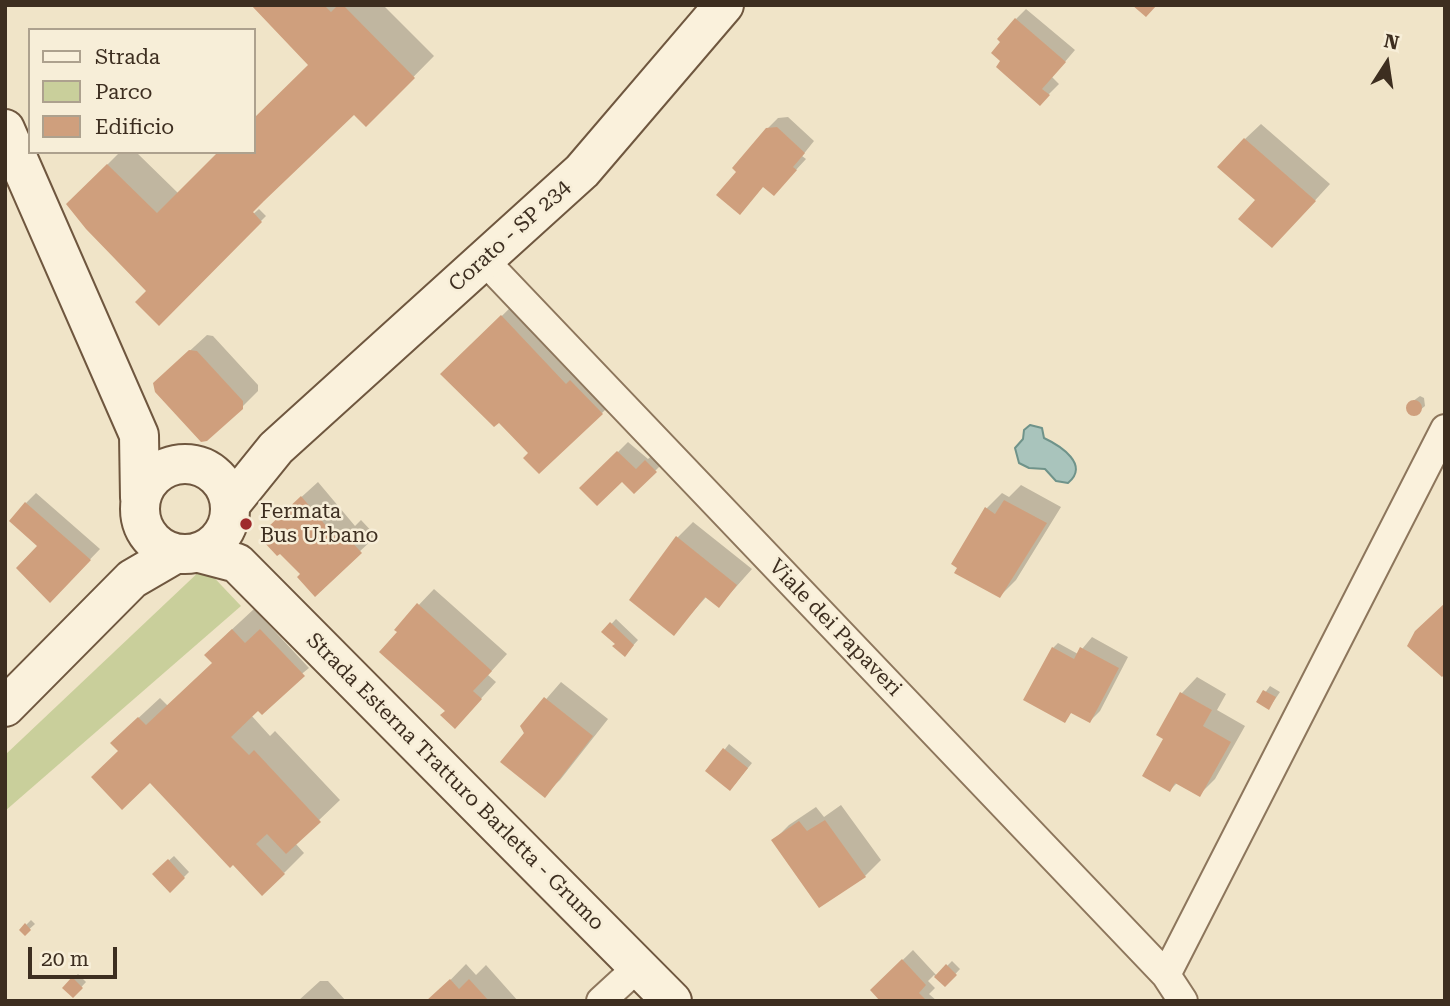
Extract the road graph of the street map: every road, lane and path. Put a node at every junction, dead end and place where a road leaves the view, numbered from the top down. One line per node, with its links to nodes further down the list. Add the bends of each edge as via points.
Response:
1 (724, 5): 3 (main road, Corato - SP 234, via 582,172)
2 (5, 129): 5 (main road)
3 (483, 259): 6 (main road, Corato - SP 234); 13 (street, Viale dei Papaveri)
4 (1445, 429): 13 (street)
5 (139, 435): 7 (main road); 8 (main road)
6 (276, 449): 7 (main road, Corato - SP 234); 9 (main road, Corato - SP 234)
7 (194, 466): 8 (main road, Corato - SP 234, via 169,467 156,474 146,485); 9 (main road, via 222,483)
8 (141, 512): 9 (main road, via 155,544); 10 (main road, Corato - SP 234)
9 (208, 535): 10 (main road, Corato - SP 234); 12 (main road, Strada Esterna Tratturo Barletta - Grumo)
10 (132, 579): 11 (main road, Corato - SP 234)
11 (5, 706)
12 (638, 967): 14 (street); 15 (main road, Strada Esterna Tratturo Barletta - Grumo)
13 (1166, 975): 16 (street, Viale dei Papaveri)
14 (601, 1001)
15 (672, 1001)
16 (1183, 1001)

